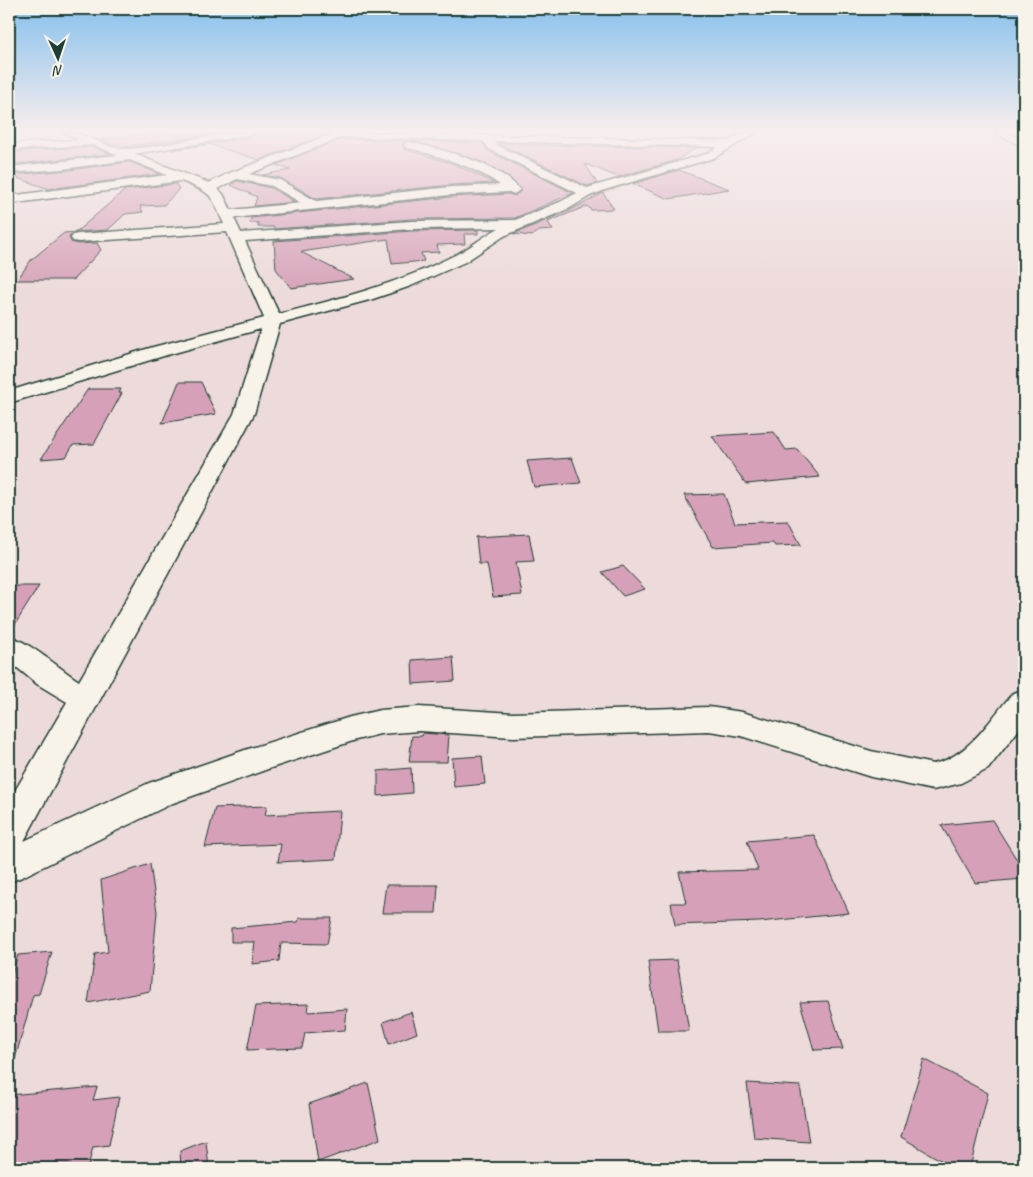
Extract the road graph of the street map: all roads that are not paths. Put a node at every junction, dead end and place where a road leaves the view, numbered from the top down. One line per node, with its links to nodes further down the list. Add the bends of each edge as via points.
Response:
1 (108, 187): 9 (street)
2 (283, 187): 10 (street)
3 (574, 187): 8 (street)
4 (604, 187): 8 (street)
5 (210, 188): 13 (street, via 217,194)
6 (511, 188): 10 (street); 11 (street)
7 (357, 189): 10 (street)
8 (586, 193): 11 (street)
9 (9, 200)
10 (308, 202): 13 (street)
11 (540, 216): 12 (street)
12 (517, 224): 13 (street); 15 (street, via 460,260 405,283)
13 (231, 227): 14 (street); 15 (street)
14 (78, 238)
15 (273, 320): 16 (street); 18 (street, via 244,414)
16 (9, 397)
17 (9, 646): 18 (street)
18 (85, 699): 20 (street)
19 (1024, 701): 21 (street, via 976,760 949,774 933,777 870,764 742,724 709,718 513,725 418,719 380,722 256,759 161,793)
20 (9, 834)
21 (9, 866)

